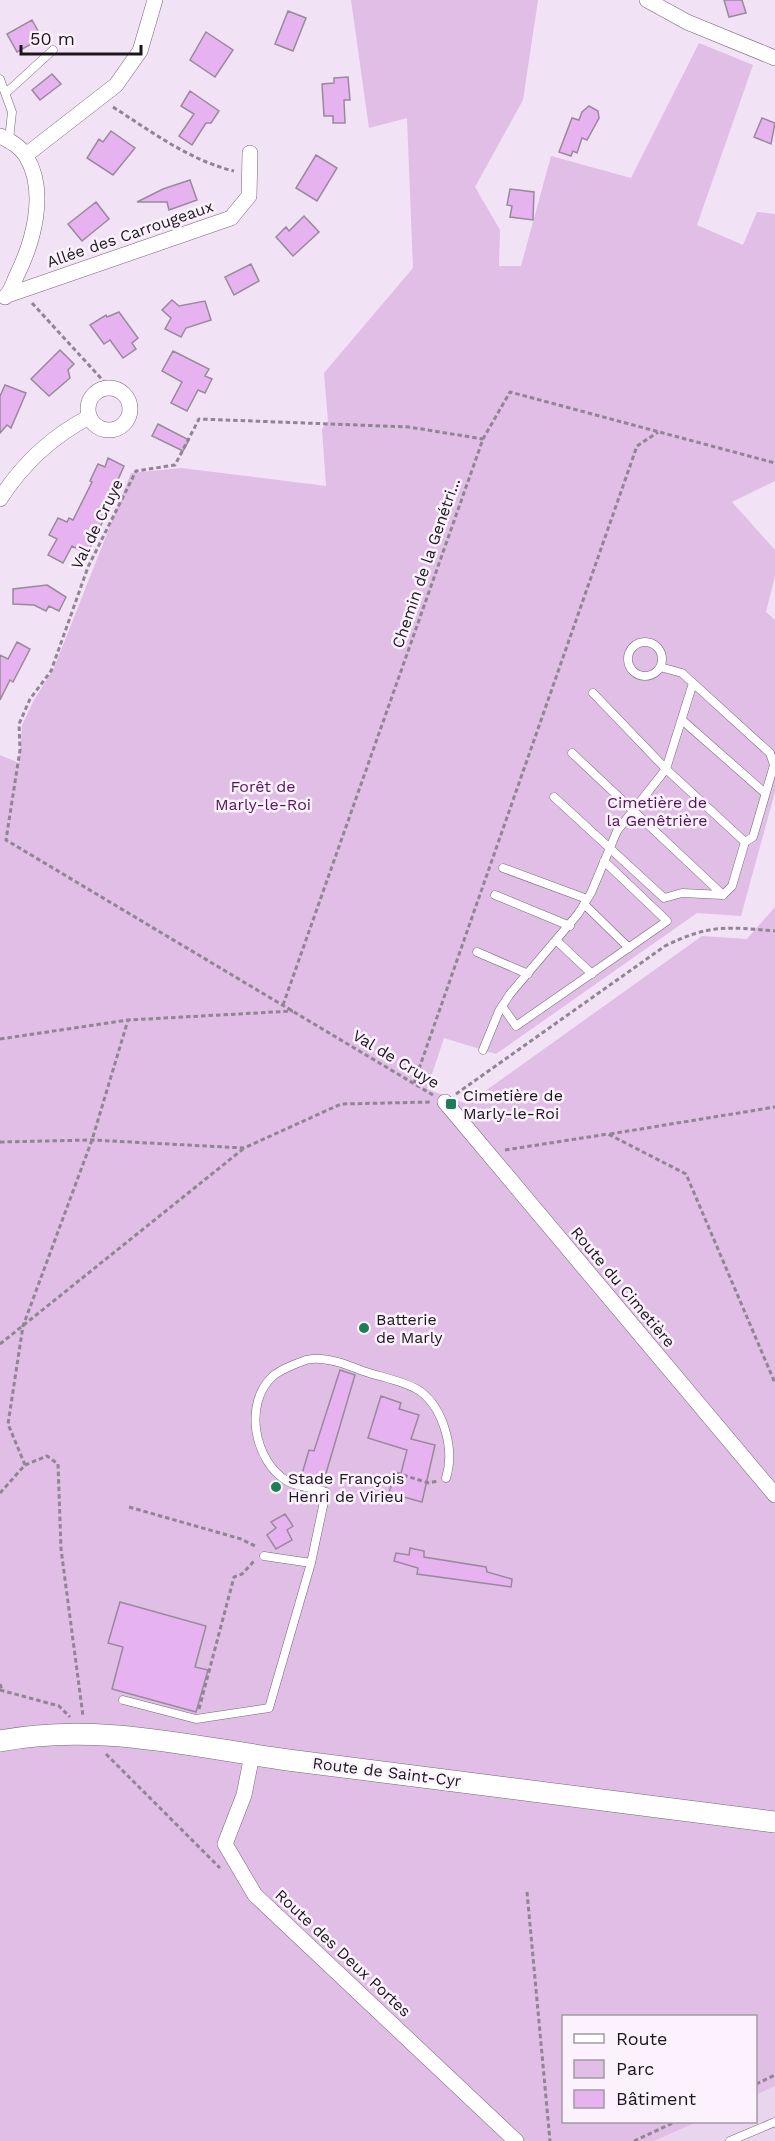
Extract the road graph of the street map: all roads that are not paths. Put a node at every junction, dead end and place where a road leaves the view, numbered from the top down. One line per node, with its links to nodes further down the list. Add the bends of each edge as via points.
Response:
1 (155, 0): 9 (street, via 140,51 116,85)
2 (647, 0): 4 (street, via 687,22)
3 (53, 50): 6 (lane)
4 (775, 58)
5 (0, 79): 6 (lane)
6 (6, 93): 7 (lane, via 12,112)
7 (4, 138): 9 (street)
8 (250, 153): 10 (street, Allée des Carrougeaux, via 249,196 231,218)
9 (26, 155): 10 (street, via 35,183 35,219 26,258)
10 (9, 296)
11 (89, 417): 11 (street, via 88,404 96,392 109,387 124,393 131,408 126,423 112,430 97,427); 12 (street, via 60,433 13,478)
12 (0, 499)
13 (660, 667): 13 (lane, via 660,650 651,643 640,643 631,649 629,666 636,674 647,676); 14 (lane, via 682,673)
14 (693, 682): 16 (lane); 19 (lane, via 770,753 774,765)
15 (593, 693): 18 (lane)
16 (682, 720): 18 (lane); 19 (lane)
17 (572, 753): 21 (lane)
18 (666, 769): 21 (lane); 22 (lane)
19 (765, 794): 22 (lane, via 753,837)
20 (554, 797): 23 (lane)
21 (632, 810): 23 (lane); 27 (lane)
22 (745, 842): 27 (lane, via 732,886)
23 (609, 847): 24 (lane); 27 (lane, via 664,897 682,893)
24 (604, 861): 28 (lane); 31 (lane, via 667,921)
25 (503, 868): 28 (lane)
26 (495, 895): 29 (lane)
27 (723, 895)
28 (586, 902): 29 (lane); 31 (lane)
29 (570, 926): 30 (lane)
30 (557, 941): 33 (lane); 34 (lane)
31 (629, 948): 34 (lane)
32 (477, 952): 33 (lane)
33 (528, 974): 35 (lane)
34 (592, 974): 35 (lane, via 516,1026)
35 (502, 1006): 36 (lane)
36 (483, 1050)
37 (445, 1102): 39 (street, Route du Cimetière)
38 (446, 1478): 41 (lane, via 450,1467 448,1441 436,1408 419,1390 341,1362 307,1359 273,1377 258,1400 255,1433 265,1459 287,1481 326,1492)
39 (775, 1495)
40 (264, 1556): 41 (lane)
41 (311, 1563): 42 (lane, via 269,1708 196,1719)
42 (123, 1700)
43 (0, 1741): 44 (main road, Route de Saint-Cyr, via 31,1735 85,1733)
44 (252, 1755): 45 (main road, Route de Saint-Cyr); 47 (street, Route des Deux Portes, via 244,1795 225,1844 255,1895)
45 (775, 1822)
46 (775, 2122): 48 (lane)
47 (516, 2141)
48 (730, 2141)

